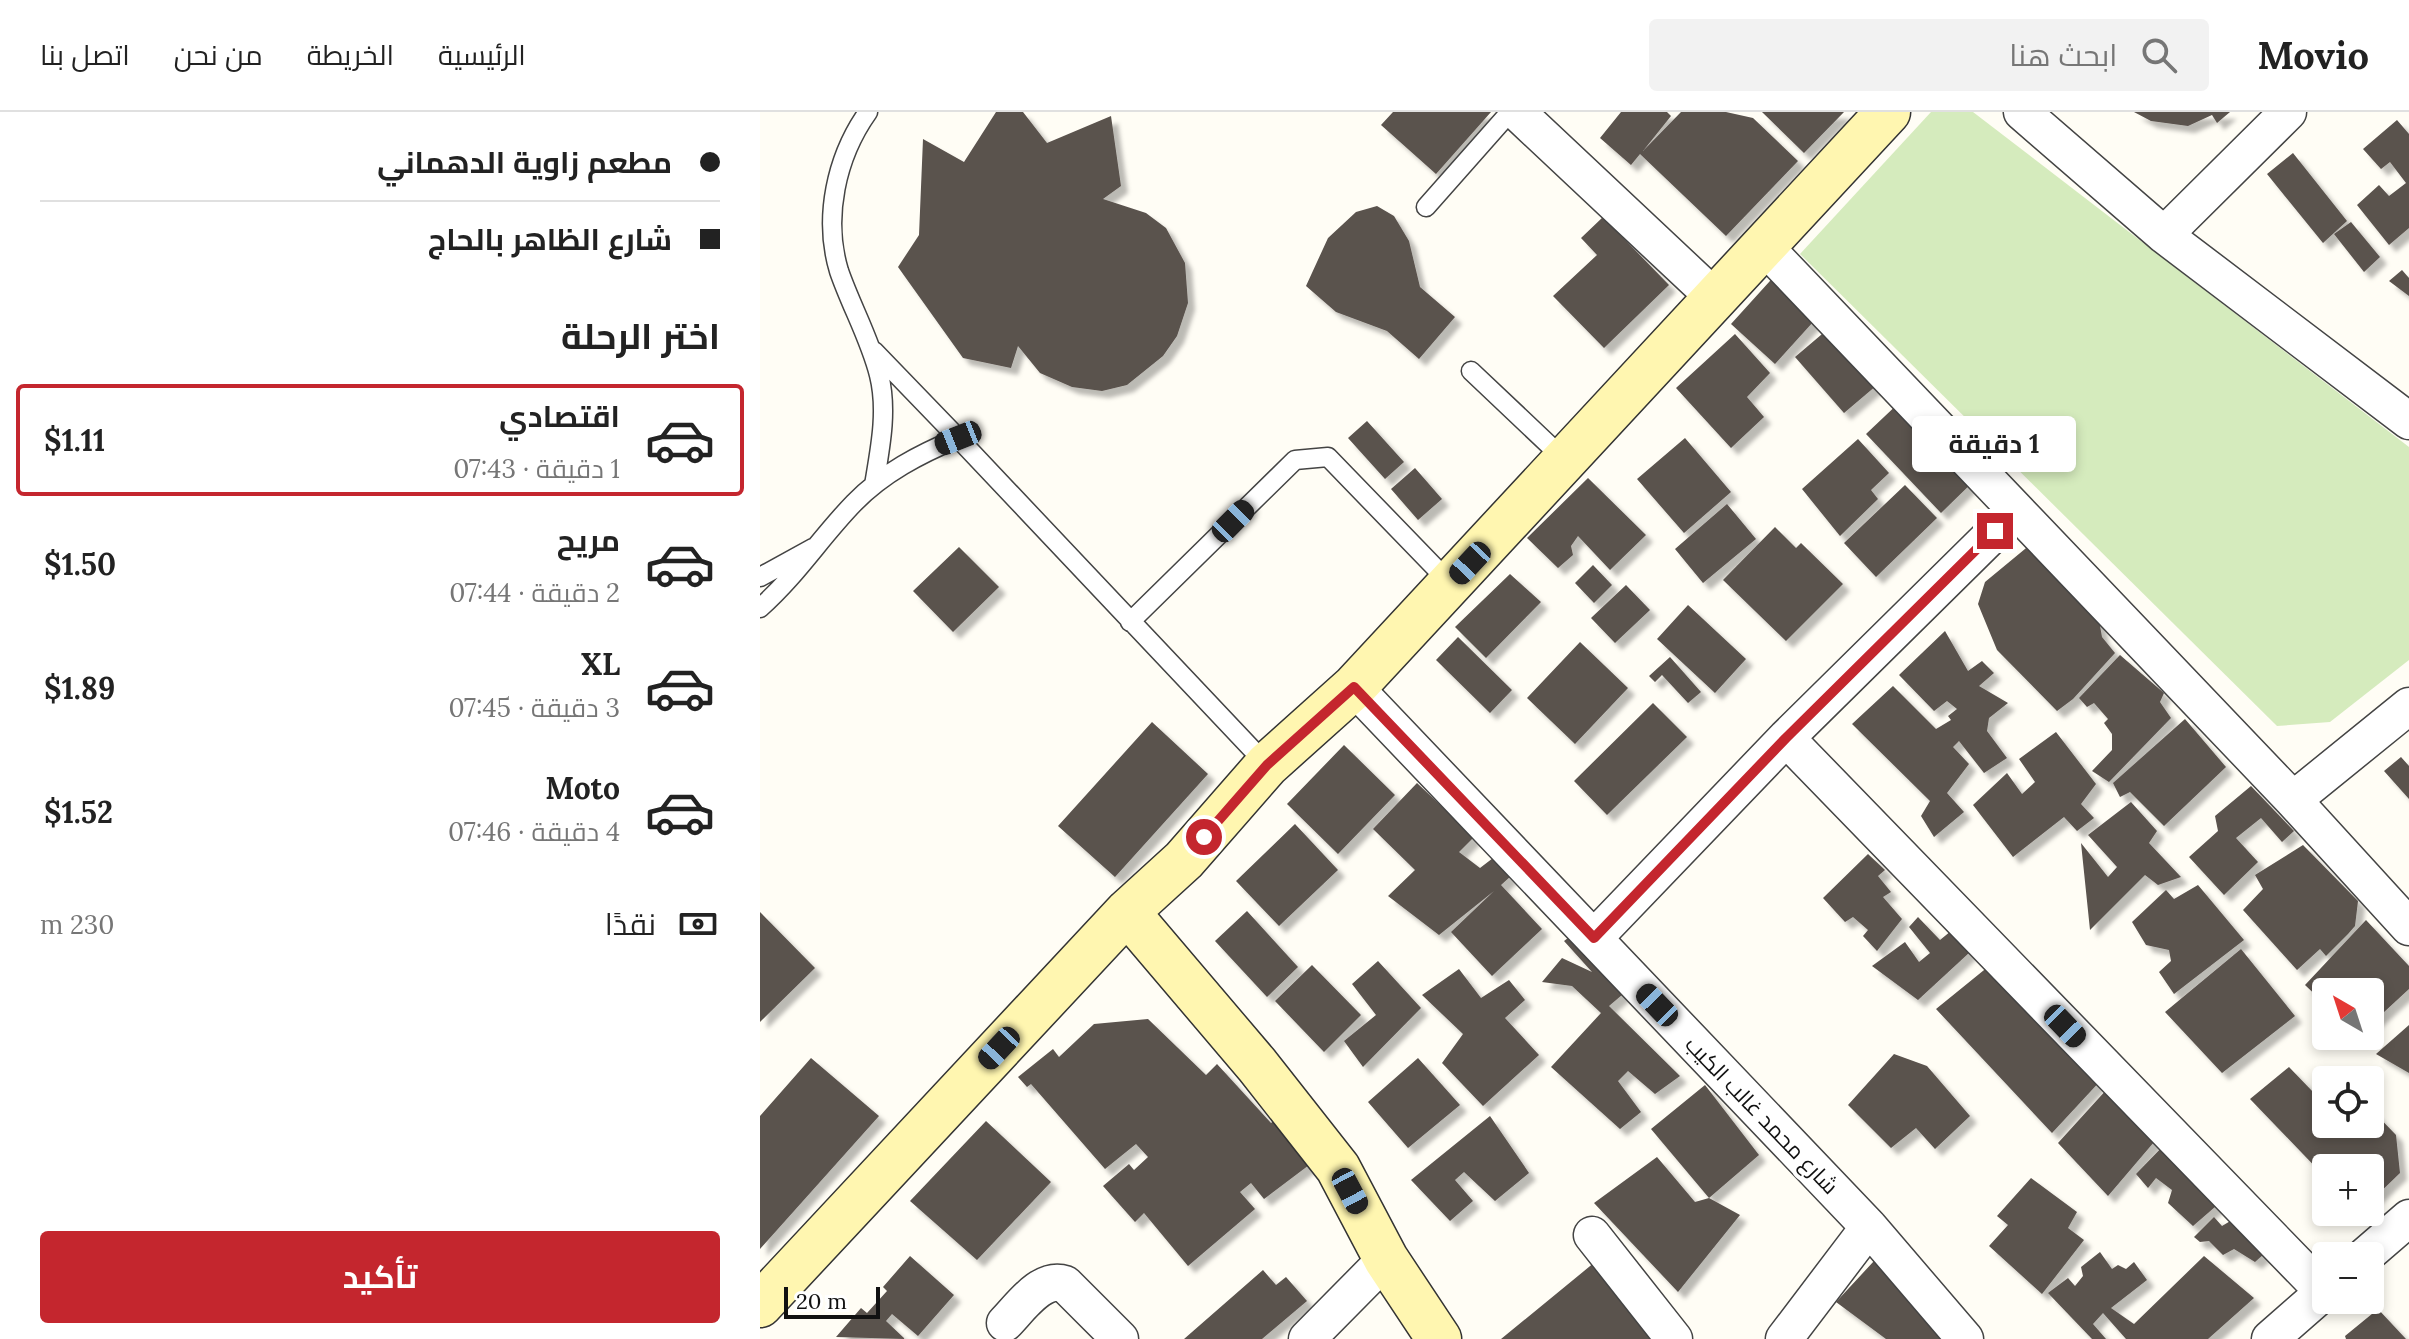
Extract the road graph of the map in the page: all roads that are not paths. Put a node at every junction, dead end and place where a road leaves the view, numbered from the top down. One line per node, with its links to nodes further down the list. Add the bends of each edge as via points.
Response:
1 (868, 112): 11 (lane, via 842,160 833,233 839,269)
2 (1510, 112): 7 (lane)
3 (1517, 112): 10 (street)
4 (1888, 112): 9 (street)
5 (2022, 112): 8 (street)
6 (2288, 112): 8 (street)
7 (1426, 207)
8 (2164, 235): 13 (street)
9 (1763, 245): 10 (street); 17 (street)
10 (1715, 298): 15 (street)
11 (868, 343): 14 (lane); 16 (lane, via 883,409)
12 (1471, 371): 15 (lane)
13 (2409, 421)
14 (958, 438): 16 (lane, via 904,463); 22 (lane)
15 (1565, 460): 20 (street)
16 (874, 485): 18 (lane)
17 (2016, 511): 25 (street); 27 (street)
18 (823, 543): 19 (lane); 21 (lane)
19 (760, 577)
20 (1451, 584): 22 (lane, via 1328,457 1295,460); 23 (street)
21 (760, 608)
22 (1130, 622): 26 (lane)
23 (1354, 687): 26 (street); 30 (street, شارع محمد غالب الكيب)
24 (2409, 706): 27 (street)
25 (1786, 738): 30 (street); 36 (street)
26 (1267, 765): 28 (street, via 1184,860)
27 (2293, 800): 29 (street)
28 (1127, 912): 35 (street, via 1338,1168); 38 (street)
29 (2409, 927)
30 (1594, 938): 32 (street, شارع محمد غالب الكيب)
31 (2409, 1218): 34 (street)
32 (1869, 1227): 44 (street); 45 (street, شارع محمد غالب الكيب)
33 (1592, 1235): 43 (street)
34 (2381, 1242)
35 (1386, 1259): 41 (street); 42 (street)
36 (2312, 1278)
37 (2312, 1302): 46 (street)
38 (760, 1305)
39 (1008, 1334): 40 (street, via 1044,1285 1057,1282)
40 (1120, 1339)
41 (1307, 1339)
42 (1439, 1339)
43 (1674, 1339)
44 (1784, 1339)
45 (1965, 1339)
46 (2270, 1339)

